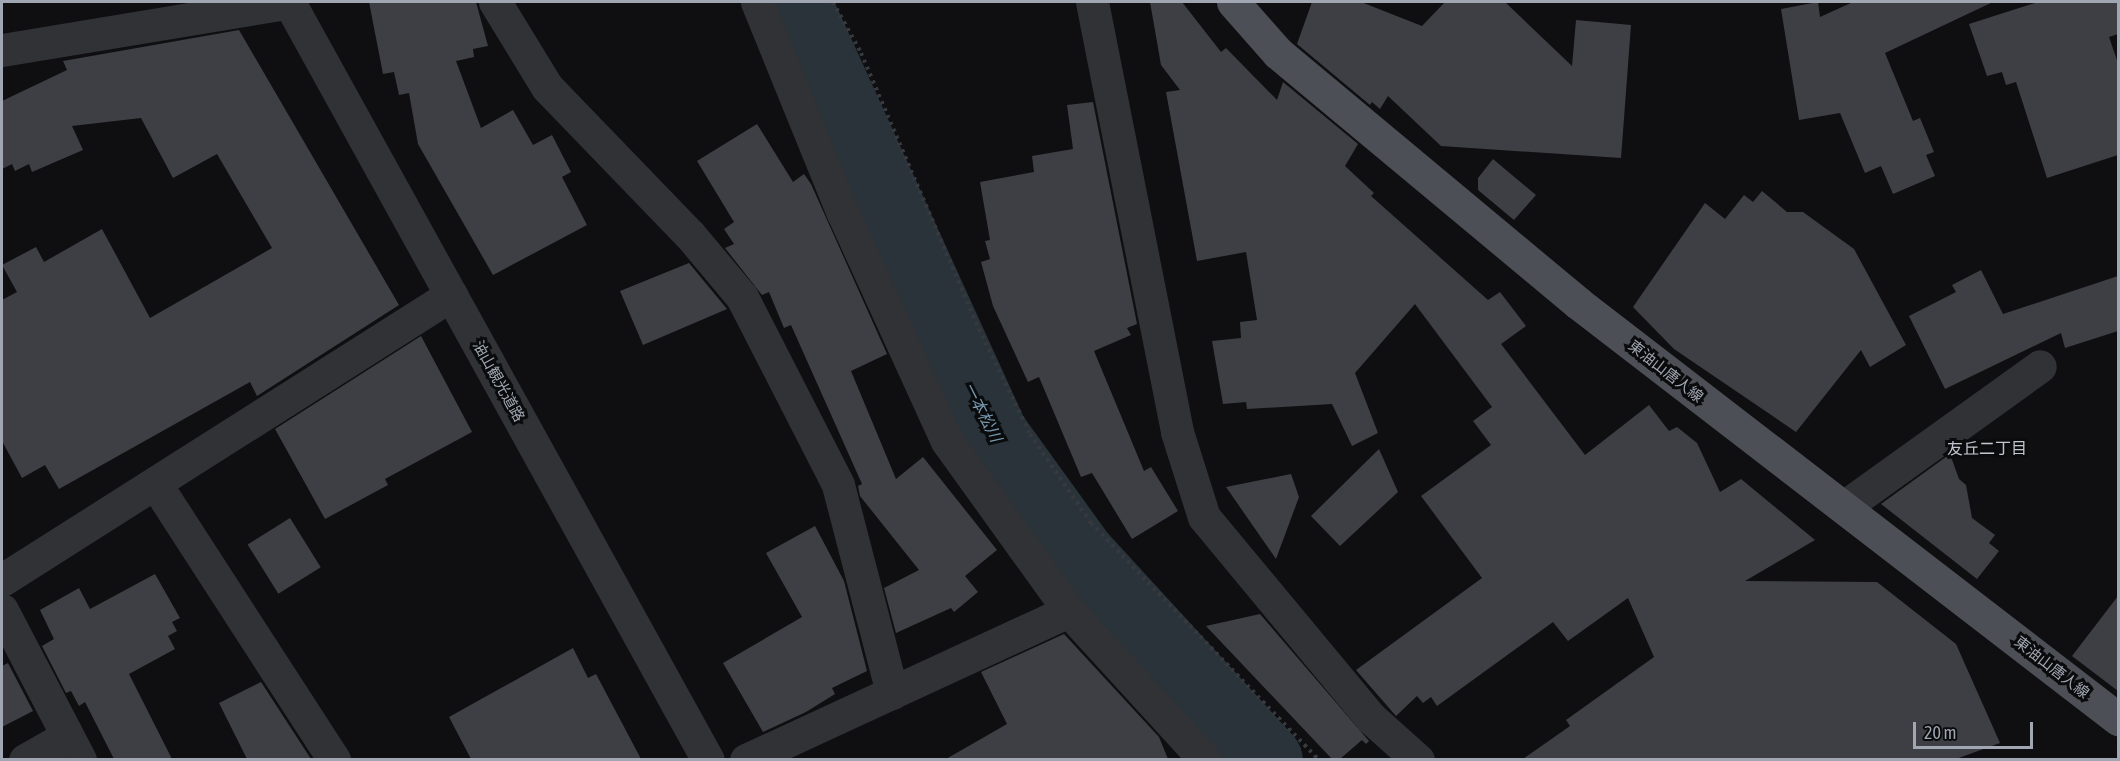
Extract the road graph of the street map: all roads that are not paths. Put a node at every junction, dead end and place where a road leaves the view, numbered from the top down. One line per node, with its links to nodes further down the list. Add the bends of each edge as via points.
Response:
1 (290, 2): 6 (street); 7 (street, 油山観光道路)
2 (495, 2): 14 (street, via 547,87 690,235 741,297 838,485)
3 (758, 2): 13 (street, via 842,211 947,441)
4 (1092, 2): 22 (street, via 1177,432 1204,517 1371,718)
5 (1233, 2): 10 (main road, 東油山唐人線, via 1278,53 1578,303)
6 (2, 50)
7 (451, 295): 9 (street); 19 (street, 油山観光道路)
8 (2040, 366): 10 (street)
9 (155, 483): 11 (street); 18 (street)
10 (1844, 507): 15 (main road, 東油山唐人線)
11 (2, 580)
12 (2, 610): 16 (street)
13 (1069, 611): 14 (street); 21 (street)
14 (892, 693): 20 (street)
15 (2118, 718)
16 (73, 748): 17 (street)
17 (26, 759)
18 (334, 759)
19 (708, 759)
20 (746, 759)
21 (1205, 759)
22 (1418, 759)

